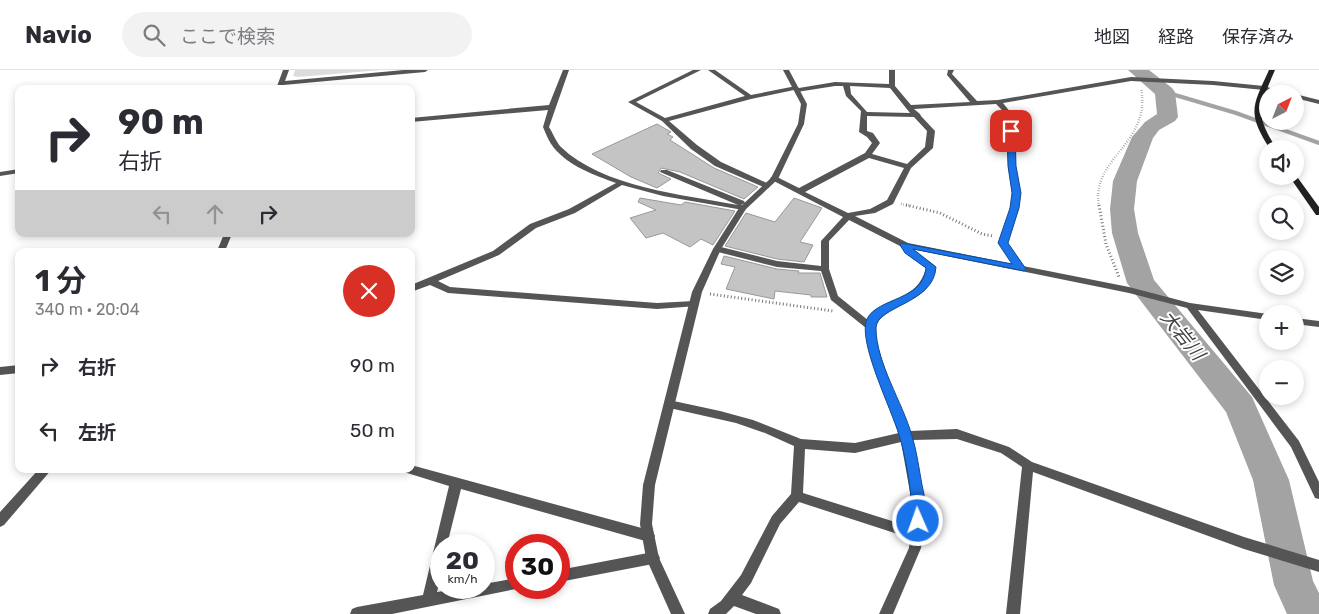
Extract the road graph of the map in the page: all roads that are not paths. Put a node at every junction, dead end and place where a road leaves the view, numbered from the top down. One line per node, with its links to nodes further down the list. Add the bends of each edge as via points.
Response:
1 (286, 70): 12 (street)
2 (425, 70): 10 (street)
3 (566, 70): 24 (street)
4 (698, 70): 29 (street, via 631,102)
5 (711, 70): 18 (street)
6 (786, 70): 17 (street)
7 (892, 70): 15 (street)
8 (951, 70): 23 (street, via 949,74)
9 (1272, 70): 14 (main road)
10 (407, 71): 13 (street)
11 (846, 84): 15 (street); 17 (street); 26 (street, via 848,95)
12 (280, 85)
13 (288, 85)
14 (1265, 85)
15 (892, 86): 25 (street, via 899,98)
16 (1259, 88): 21 (street, via 1131,78)
17 (796, 89): 18 (street); 36 (street, via 804,104 801,124)
18 (750, 97): 29 (street)
19 (1304, 98): 22 (street)
20 (1259, 101): 30 (main road, via 1256,109)
21 (998, 102): 23 (street); 47 (street, via 1008,113 1016,193 1015,208 1003,243)
22 (1319, 102)
23 (975, 103): 25 (street)
24 (553, 107): 28 (street); 37 (street, via 546,126 561,154)
25 (911, 107): 27 (street)
26 (864, 114): 27 (street); 31 (street, via 863,132 876,143)
27 (918, 115): 32 (street, via 931,131 931,141 929,148)
28 (415, 120)
29 (664, 120): 39 (street, via 694,148 718,164)
30 (1259, 123)
31 (868, 155): 32 (street); 40 (street)
32 (908, 167): 43 (street, via 890,202 872,211)
33 (15, 171): 35 (street)
34 (664, 172): 41 (street)
35 (0, 174)
36 (774, 179): 39 (street); 40 (street)
37 (620, 184): 41 (street); 48 (street, via 572,212 533,226 496,253)
38 (1299, 185): 42 (main road)
39 (766, 186): 41 (street)
40 (800, 191): 43 (street)
41 (745, 207): 45 (street)
42 (1319, 213)
43 (849, 215): 44 (street); 46 (street, via 825,241)
44 (905, 245): 47 (street); 55 (street, via 931,267 930,272 925,283 908,300 880,312)
45 (717, 249): 46 (street, via 777,264); 50 (street)
46 (824, 268): 55 (street, via 834,298)
47 (1021, 269): 51 (street, via 1127,289)
48 (430, 281): 49 (street); 50 (street, via 458,291 657,306)
49 (415, 287)
50 (694, 304): 58 (street)
51 (1190, 306): 52 (street); 65 (street, via 1295,444)
52 (1259, 316)
53 (1304, 322): 54 (street)
54 (1319, 324)
55 (871, 327): 59 (street, via 873,347)
56 (15, 369): 57 (street)
57 (0, 371)
58 (669, 404): 60 (street, via 722,414 777,432); 70 (street, via 649,485 646,524)
59 (906, 436): 60 (street, via 856,448); 61 (street, via 957,434 1006,450); 69 (street, via 920,509)
60 (800, 444): 66 (street)
61 (1028, 465): 72 (street, via 1244,543); 83 (street)
62 (415, 471): 64 (street)
63 (42, 473): 67 (street)
64 (456, 483): 68 (street); 70 (street)
65 (1319, 494)
66 (797, 496): 69 (street); 76 (street, via 776,520 746,579)
67 (0, 521)
68 (444, 534)
69 (916, 534): 82 (street, via 915,548)
70 (649, 536): 71 (street)
71 (653, 558): 73 (street); 79 (street)
72 (1319, 566)
73 (570, 574)
74 (505, 586): 77 (street)
75 (430, 596): 77 (street)
76 (732, 598): 80 (street); 81 (street)
77 (429, 600): 78 (street)
78 (357, 614)
79 (678, 614)
80 (715, 614)
81 (774, 614)
82 (886, 614)
83 (1013, 614)

